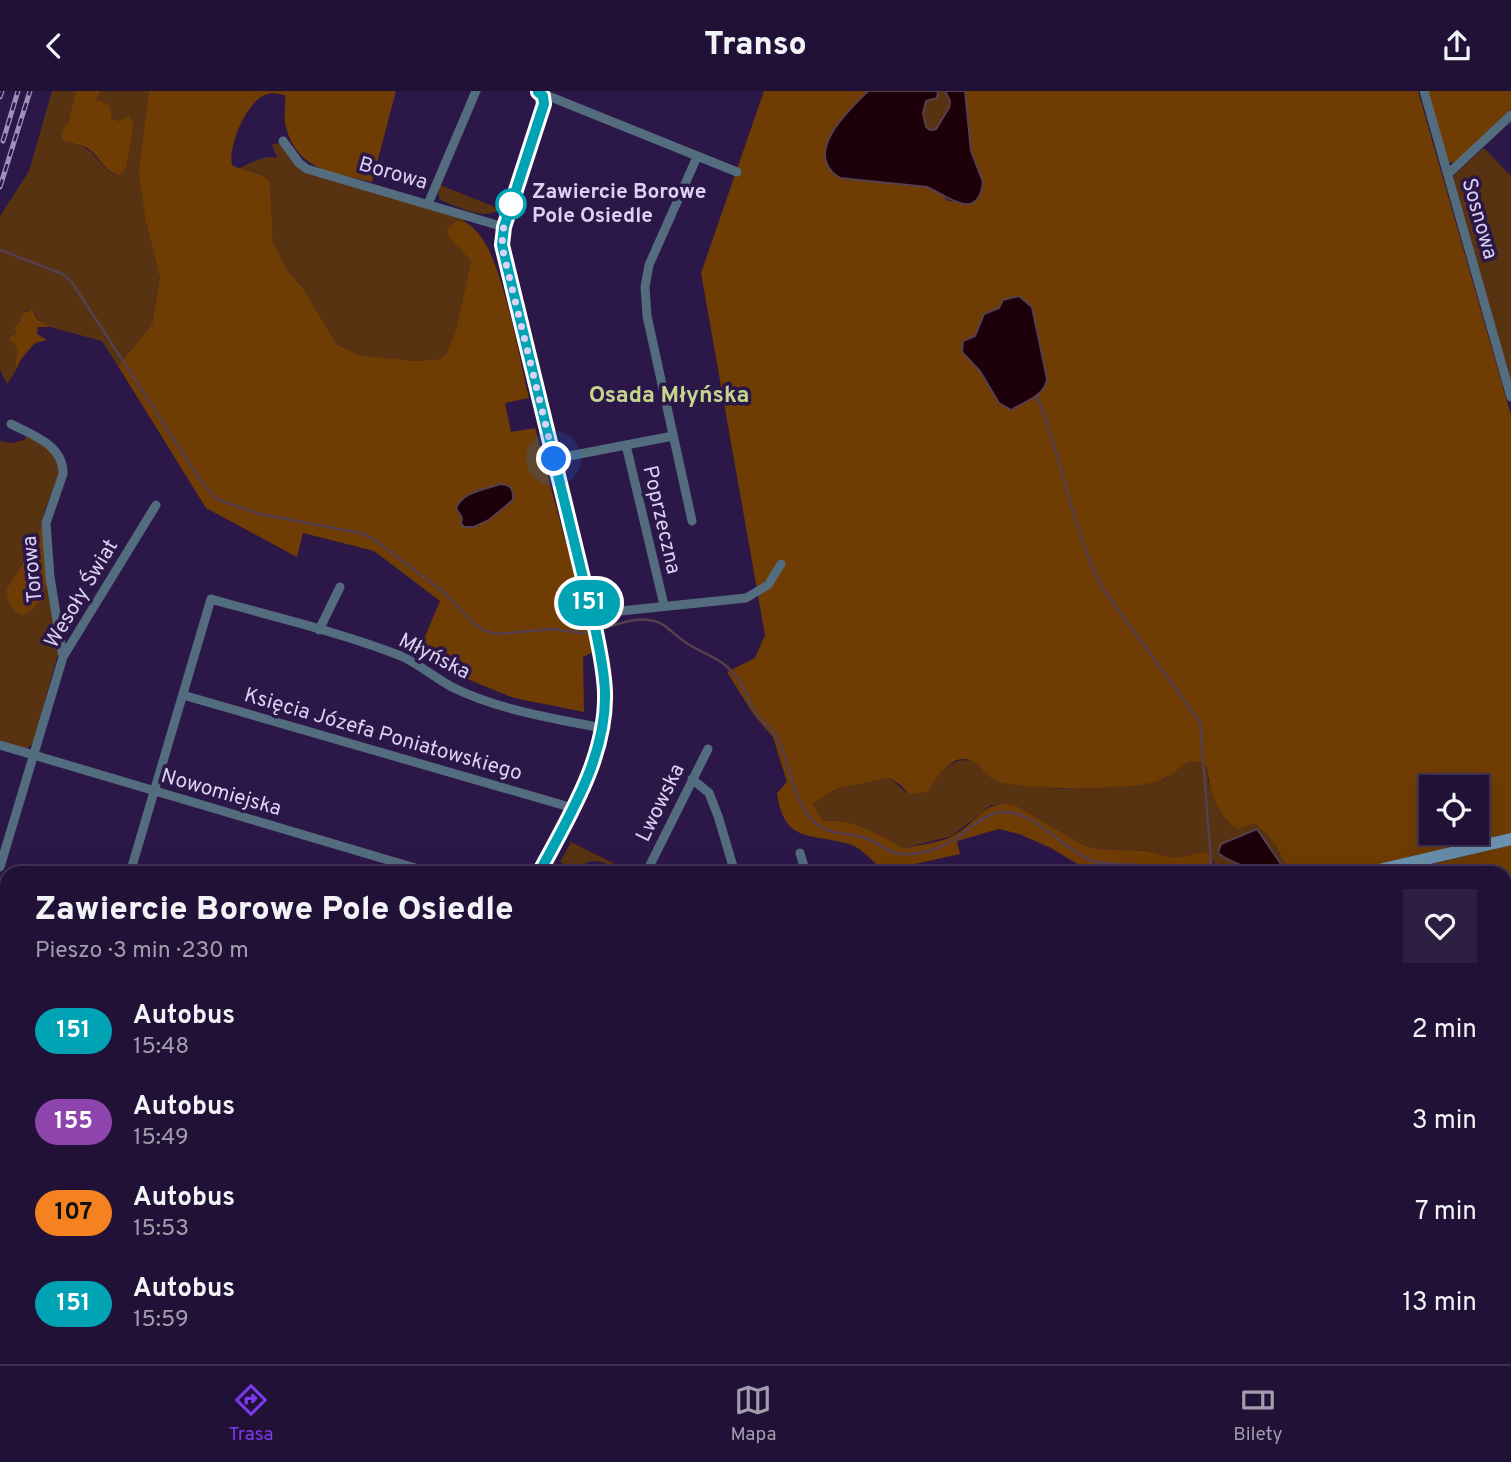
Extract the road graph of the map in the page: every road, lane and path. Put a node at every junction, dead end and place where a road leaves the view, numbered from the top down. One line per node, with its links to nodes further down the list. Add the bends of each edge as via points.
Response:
1 (476, 91): 9 (street)
2 (537, 91): 6 (street); 10 (street, via 544,104)
3 (1424, 91): 8 (street, Sosnowa)
4 (1511, 115): 8 (street)
5 (283, 141): 9 (street, Borowa, via 307,169)
6 (697, 157): 7 (street); 13 (street, via 649,265 645,287)
7 (737, 172)
8 (1448, 174): 11 (street, Sosnowa)
9 (428, 204): 10 (street, Borowa)
10 (504, 227): 15 (street, via 505,262)
11 (1511, 397)
12 (11, 424): 23 (street, Torowa, via 51,446 63,466 46,523)
13 (673, 436): 14 (street); 17 (street)
14 (626, 445): 15 (street, Poprzeczna); 20 (street, Poprzeczna)
15 (554, 459): 21 (street)
16 (156, 505): 23 (street, Wesoły Świat)
17 (692, 521)
18 (781, 564): 20 (street, via 768,585 752,596)
19 (340, 587): 22 (street)
20 (664, 605): 21 (street, Poprzeczna)
21 (594, 624): 25 (street, via 605,695)
22 (319, 630): 24 (street, Młyńska, via 211,599); 25 (street, Młyńska, via 403,657 451,687 481,699)
23 (63, 656): 28 (street, Wesoły Świat)
24 (183, 695): 30 (street); 31 (street, Księcia Józefa Poniatowskiego)
25 (602, 728): 31 (street)
26 (0, 745): 28 (street, Nowomiejska)
27 (708, 749): 29 (street, Lwowska)
28 (34, 754): 30 (street, Nowomiejska); 34 (street, Wesoły Świat)
29 (692, 779): 38 (street, Lwowska); 39 (street, via 709,793)
30 (154, 791): 35 (street); 36 (street, Nowomiejska)
31 (573, 808): 37 (street)
32 (1511, 839): 41 (street)
33 (800, 853): 40 (street)
34 (0, 866)
35 (132, 866)
36 (408, 866)
37 (543, 866)
38 (649, 866)
39 (732, 866)
40 (804, 866)
41 (1396, 866)

